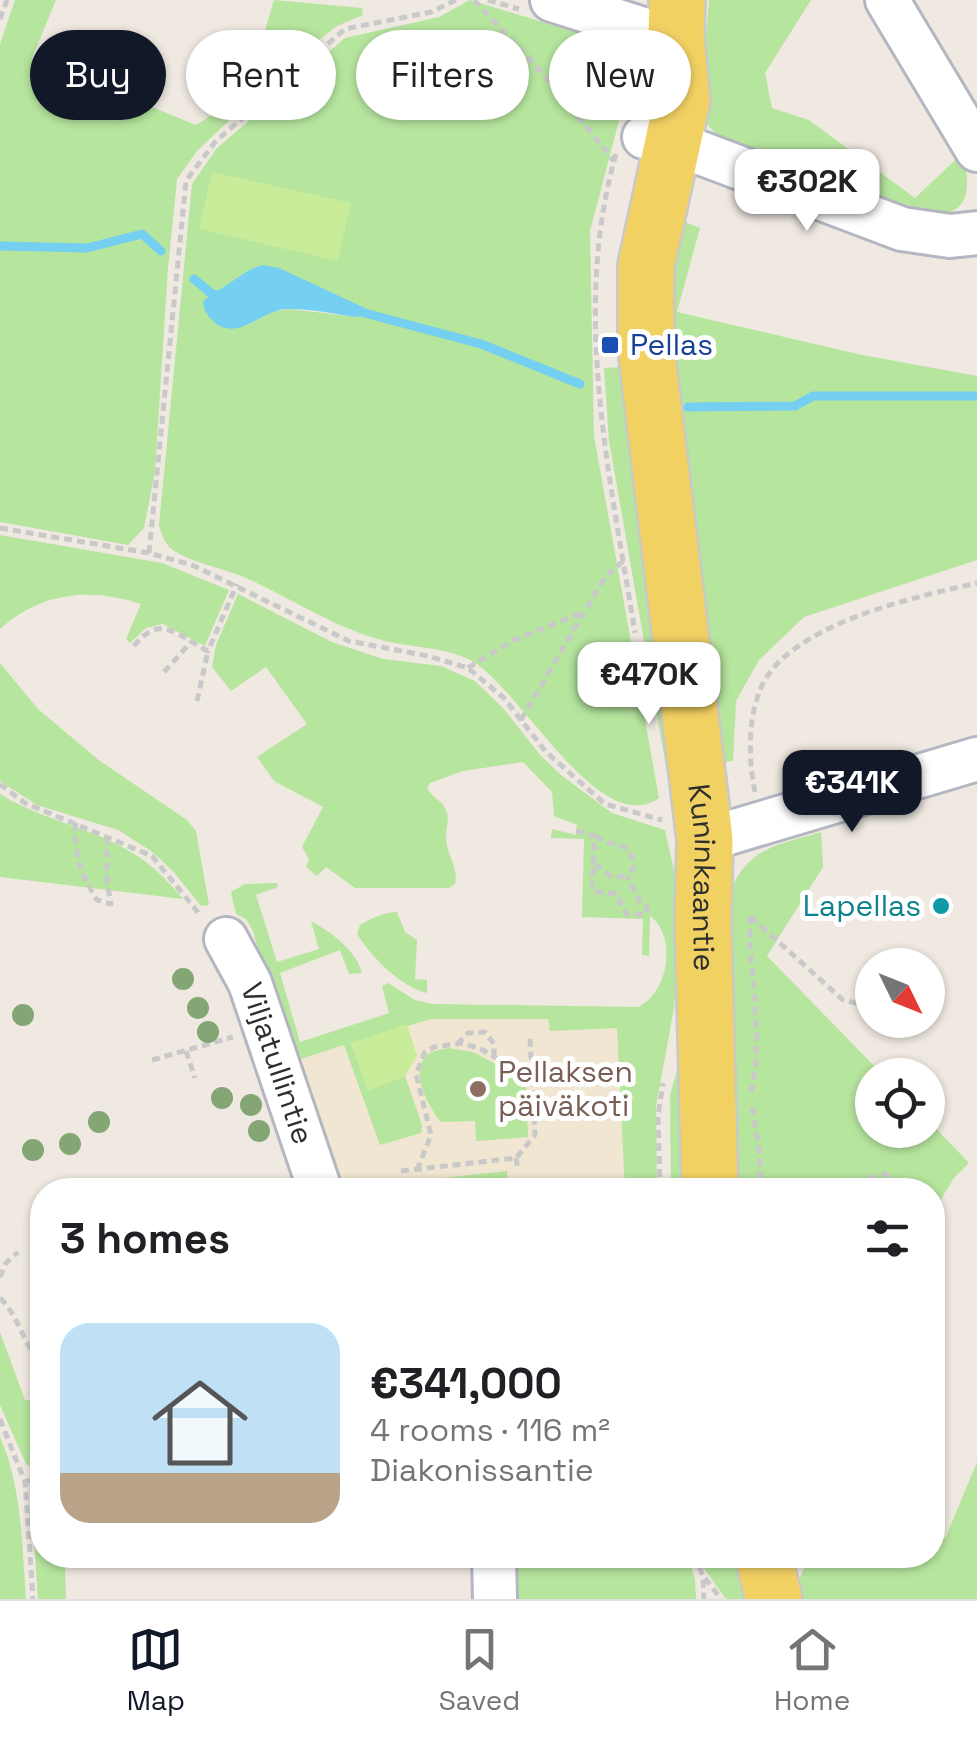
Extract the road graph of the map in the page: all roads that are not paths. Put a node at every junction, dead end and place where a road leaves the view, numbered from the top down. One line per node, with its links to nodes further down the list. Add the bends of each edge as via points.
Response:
1 (552, 0): 3 (street, via 646,30)
2 (887, 0): 5 (street)
3 (677, 18): 4 (main road, Kuninkaantie)
4 (644, 147): 6 (street, via 902,229); 8 (main road, Kuninkaantie, via 632,200 646,266 646,348)
5 (977, 150)
6 (977, 233)
7 (977, 759): 8 (street, via 762,824)
8 (688, 831): 11 (main road, Kuninkaantie, via 703,920)
9 (226, 939): 10 (street, Viljatullintie, via 250,983)
10 (316, 1178)
11 (710, 1178)
12 (494, 1568): 14 (street)
13 (766, 1568): 15 (main road)
14 (495, 1599)
15 (774, 1599)

